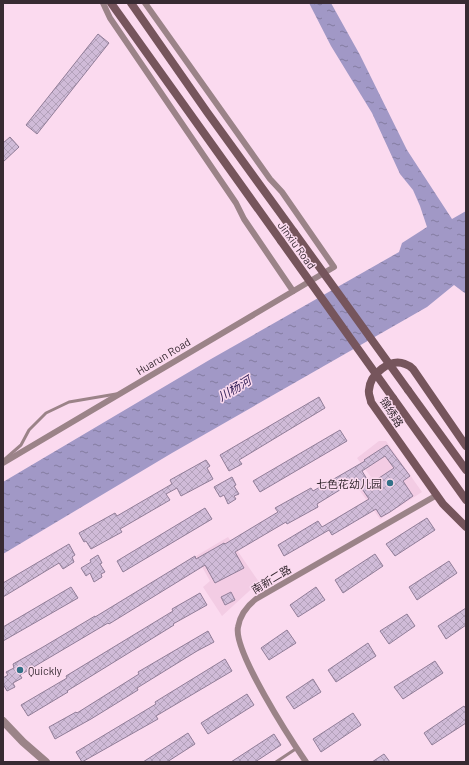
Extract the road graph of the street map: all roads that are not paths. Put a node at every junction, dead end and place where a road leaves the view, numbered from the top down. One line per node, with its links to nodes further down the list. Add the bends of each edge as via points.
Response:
1 (103, 3): 5 (street, via 110,18)
2 (111, 3): 11 (main road, Jinxiu Road, bridge)
3 (131, 3): 9 (main road, Jinxiu Road, bridge)
4 (145, 3): 5 (street, Huarun Road, via 334,267)
5 (293, 291): 6 (street, Huarun Road)
6 (124, 391): 8 (street, Huarun Road); 8 (lane, via 69,402 46,413 29,430 21,445)
7 (466, 446): 10 (main road, 锦绣路, via 414,369 398,363 377,372 368,390 371,402)
8 (3, 462)
9 (466, 470)
10 (437, 495): 12 (main road, 锦绣路); 14 (street, 南新二路, via 256,599 246,608 238,627 240,645 275,714)
11 (466, 500)
12 (466, 527)
13 (3, 721): 15 (street)
14 (297, 748): 16 (lane); 17 (street, 南新二路)
15 (46, 762)
16 (276, 762)
17 (306, 762)

